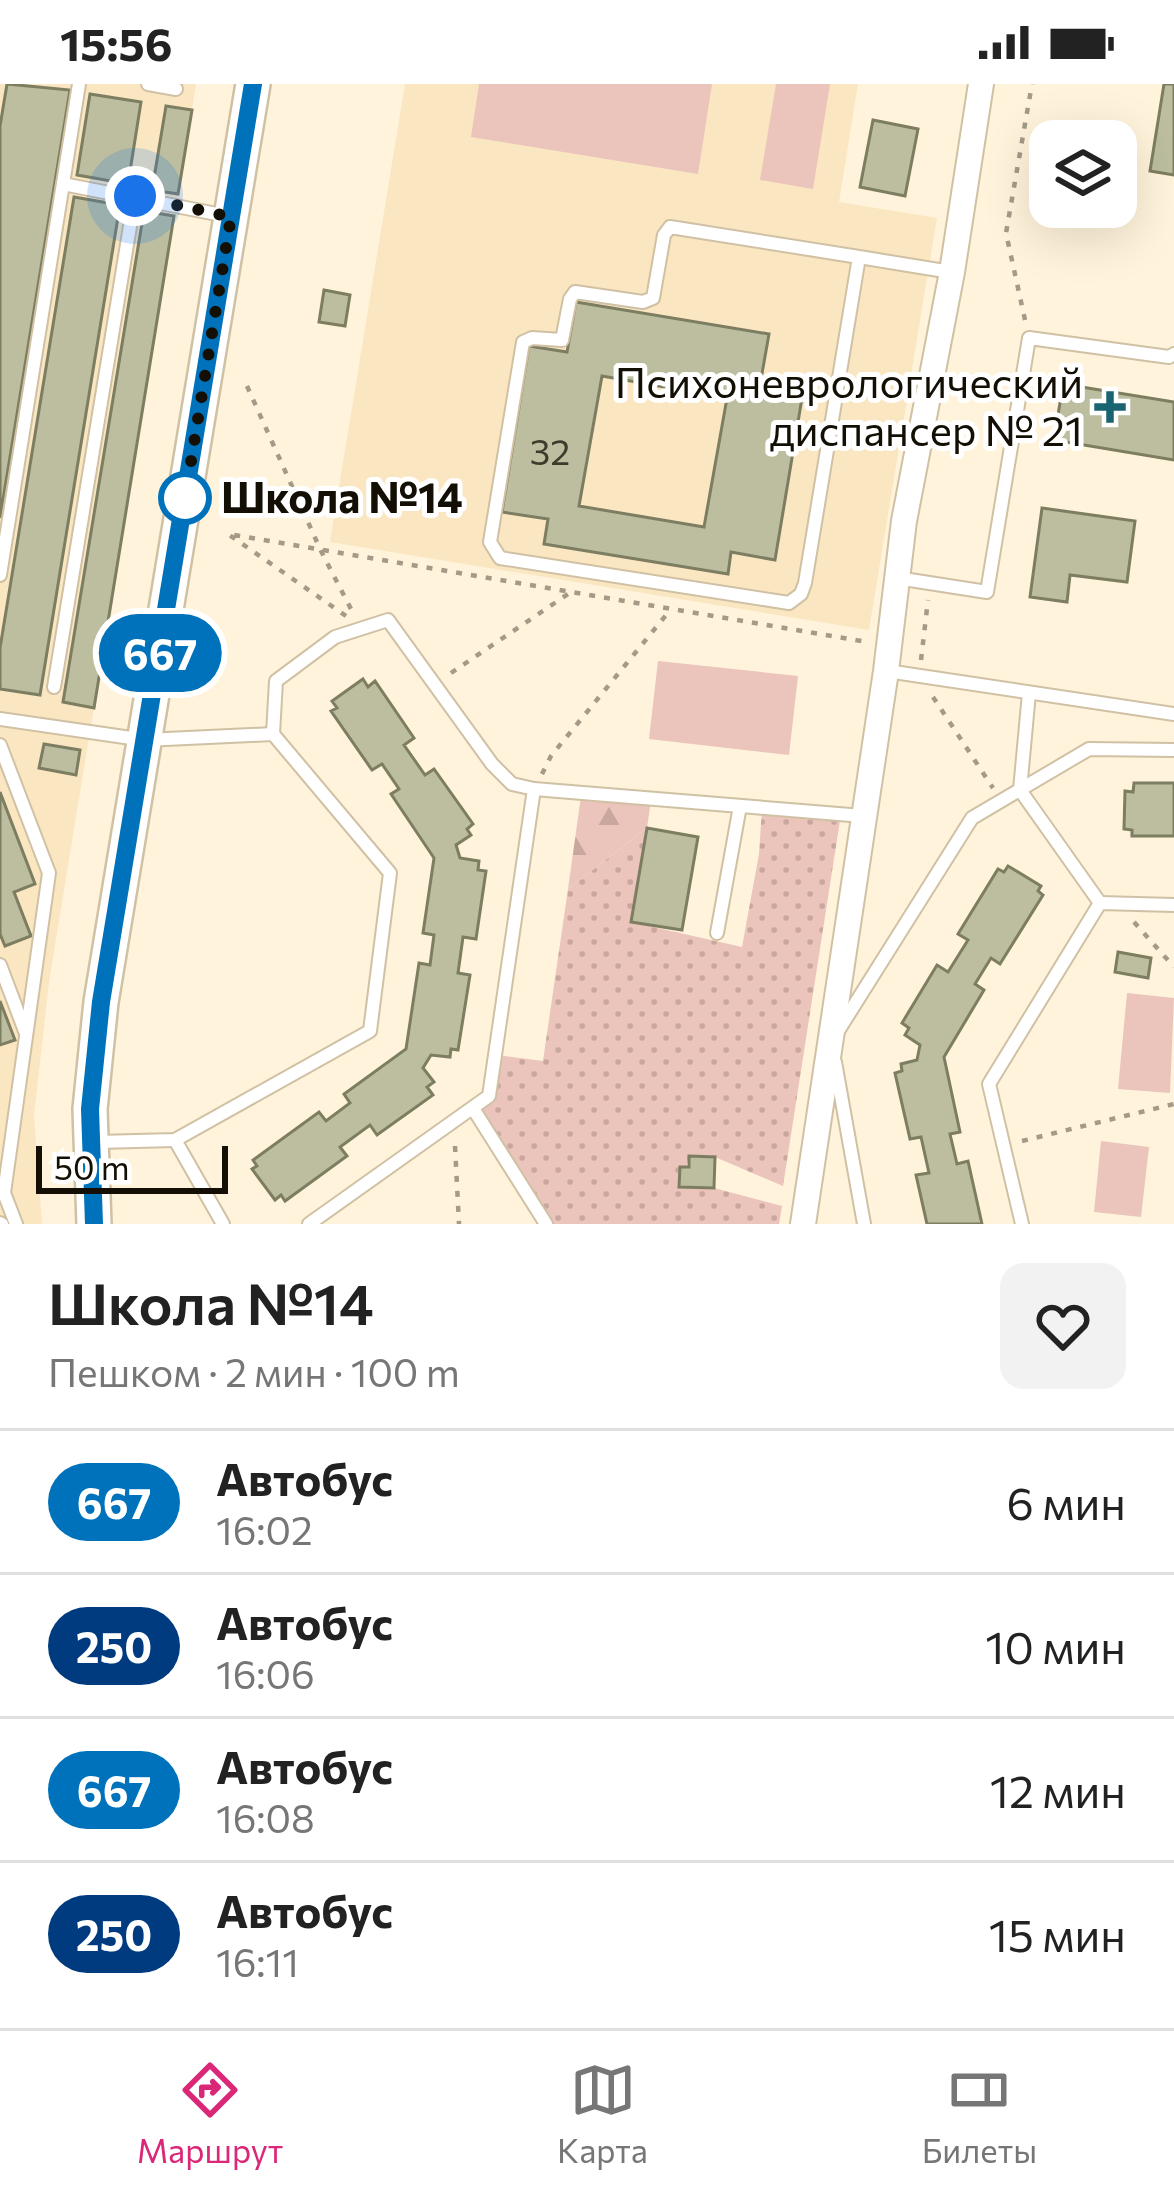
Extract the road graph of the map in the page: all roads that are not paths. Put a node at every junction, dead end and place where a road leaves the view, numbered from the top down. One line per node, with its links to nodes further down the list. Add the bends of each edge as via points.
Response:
1 (79, 84): 6 (lane)
2 (148, 84): 5 (lane)
3 (253, 84): 8 (street)
4 (982, 84): 10 (street)
5 (176, 89)
6 (63, 184): 7 (lane); 12 (lane)
7 (135, 196): 8 (lane); 15 (lane)
8 (231, 217): 20 (street)
9 (859, 257): 9 (lane, via 801,594 775,603 494,554 523,342 562,340 575,292 653,298 670,227); 10 (lane)
10 (952, 272): 13 (street)
11 (1174, 354): 13 (lane, via 1029,338 987,592)
12 (0, 575)
13 (897, 578): 14 (street)
14 (886, 667): 16 (lane); 26 (street)
15 (54, 688)
16 (1029, 693): 17 (lane); 24 (lane)
17 (1174, 713)
18 (0, 719): 20 (lane)
19 (273, 734): 20 (lane); 23 (lane, via 276,682 334,638 388,620 492,764 512,784); 34 (lane, via 390,873 370,1031)
20 (146, 740): 35 (street, via 101,1002)
21 (0, 745): 31 (lane, via 49,873)
22 (1174, 750): 24 (lane, via 1089,749)
23 (534, 789): 25 (lane); 33 (lane, via 489,1096)
24 (1020, 790): 27 (lane); 32 (lane, via 972,818)
25 (740, 806): 26 (lane); 29 (lane)
26 (862, 816): 32 (street)
27 (1100, 903): 28 (lane); 44 (lane, via 989,1084)
28 (1174, 904)
29 (717, 933)
30 (0, 965): 31 (lane)
31 (27, 1035): 36 (lane)
32 (831, 1042): 42 (street); 43 (lane)
33 (474, 1110): 40 (lane); 41 (lane)
34 (175, 1140): 35 (lane); 39 (lane)
35 (90, 1143): 38 (street)
36 (2, 1188): 37 (lane)
37 (16, 1224)
38 (94, 1224)
39 (223, 1224)
40 (309, 1224)
41 (546, 1224)
42 (803, 1224)
43 (864, 1224)
44 (1022, 1224)

